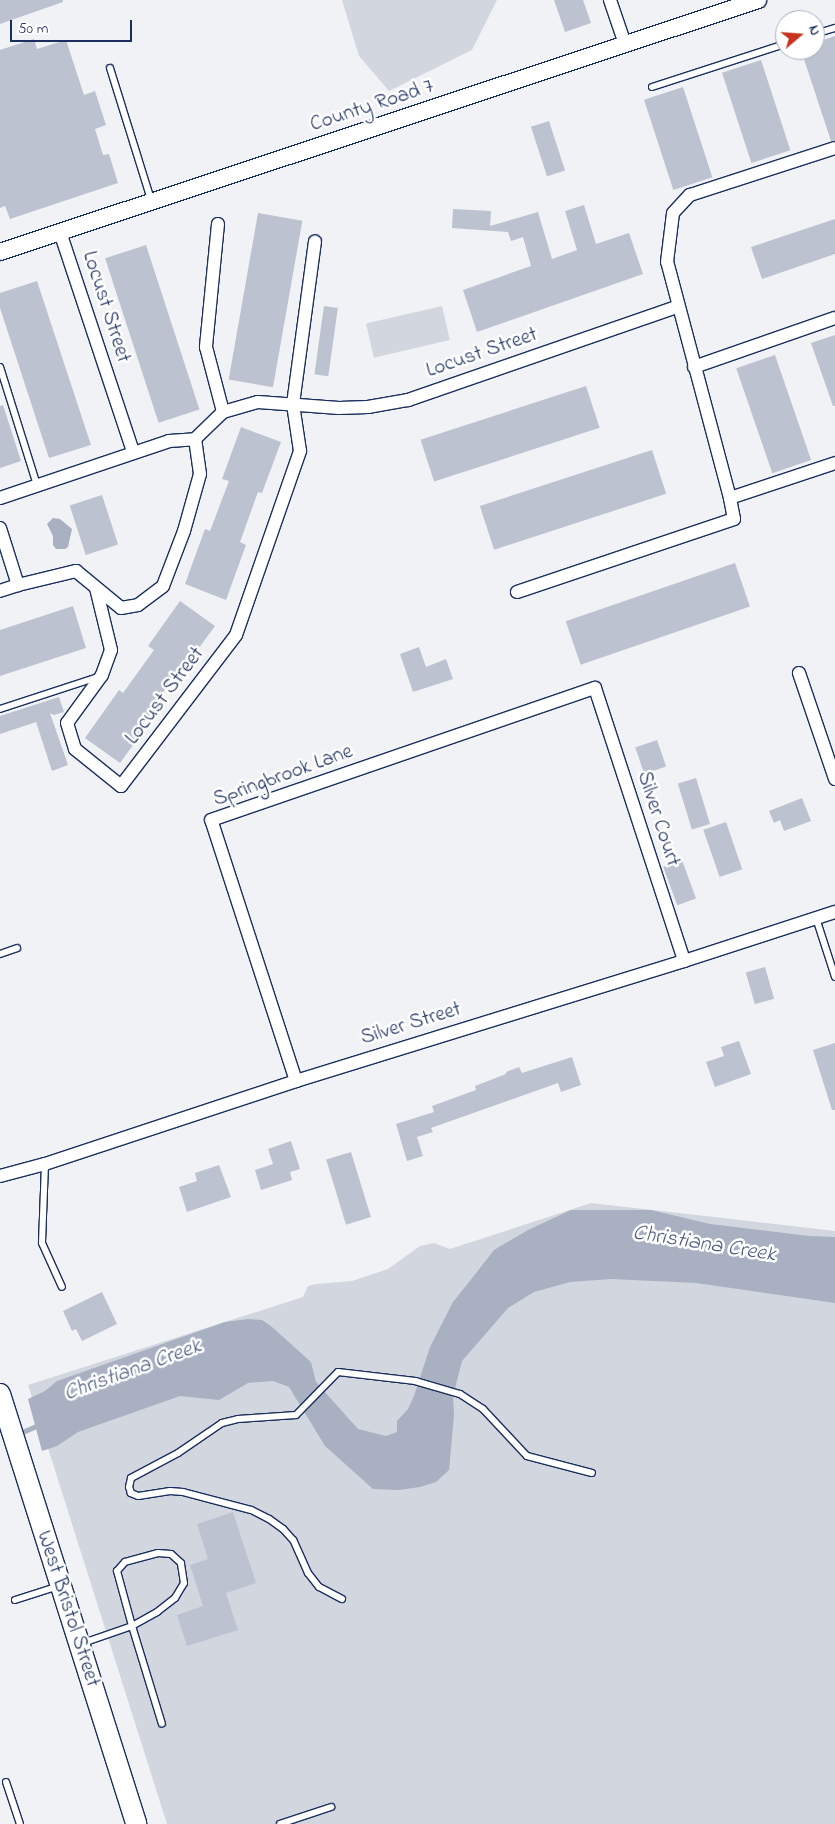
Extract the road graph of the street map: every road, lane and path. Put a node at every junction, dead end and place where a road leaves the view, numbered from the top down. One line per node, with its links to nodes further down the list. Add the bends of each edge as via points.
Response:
1 (610, 0): 3 (street)
2 (758, 0): 3 (street, County Road 7)
3 (625, 44): 8 (street, County Road 7)
4 (775, 47): 6 (lane)
5 (110, 68): 8 (lane)
6 (652, 87)
7 (835, 148): 13 (street, via 690,195 673,213 669,234 666,262)
8 (151, 201): 10 (street, County Road 7)
9 (218, 224): 18 (street, via 206,347)
10 (60, 232): 12 (street, County Road 7); 20 (street, Locust Street)
11 (315, 240): 17 (street, Locust Street)
12 (0, 252)
13 (678, 307): 16 (street); 17 (street, Locust Street, via 408,400 358,407)
14 (835, 318): 16 (street)
15 (0, 366): 22 (lane)
16 (694, 368): 24 (street)
17 (293, 404): 18 (street, Locust Street, via 258,402); 31 (street, Locust Street, via 300,450 236,635 121,786 74,749 67,723)
18 (223, 412): 19 (street, Locust Street)
19 (195, 439): 20 (street, via 169,441); 27 (street, via 200,474 184,531 163,586 138,605 121,608)
20 (133, 452): 22 (street)
21 (835, 463): 24 (street)
22 (37, 486): 23 (street)
23 (0, 498)
24 (730, 498): 29 (street, via 734,519)
25 (0, 528): 26 (street)
26 (18, 585): 27 (street, via 76,571); 28 (street)
27 (96, 588): 31 (street, Locust Street, via 111,650)
28 (0, 591)
29 (517, 592)
30 (799, 673): 34 (street)
31 (102, 676): 33 (lane)
32 (595, 688): 39 (street, Silver Court); 41 (street, Springbrook Lane, via 211,820)
33 (0, 709)
34 (835, 779)
35 (835, 912): 36 (street, Silver Street)
36 (816, 918): 39 (street, Silver Street); 40 (lane)
37 (17, 948): 38 (lane)
38 (0, 954)
39 (684, 961): 41 (street, Silver Street)
40 (835, 976)
41 (296, 1081): 42 (street, Silver Street)
42 (45, 1164): 43 (street, Silver Street); 44 (lane, via 42,1243)
43 (0, 1176)
44 (62, 1288)
45 (0, 1394): 47 (main road, West Bristol Street)
46 (592, 1473): 49 (lane, via 528,1456 483,1409 460,1394 415,1381 338,1372 296,1415 222,1423 178,1453 131,1478 131,1493 138,1496 170,1491 201,1496 251,1510 269,1519 293,1540 308,1573 319,1587)
47 (61, 1586): 48 (lane); 51 (main road, West Bristol Street)
48 (15, 1600)
49 (342, 1600)
50 (132, 1626): 50 (lane, via 175,1598 184,1583 181,1563 171,1554 158,1553 120,1566 118,1571); 51 (lane); 52 (lane)
51 (79, 1644): 56 (main road, West Bristol Street)
52 (162, 1724)
53 (6, 1782): 55 (lane)
54 (331, 1807): 57 (lane)
55 (20, 1824)
56 (136, 1824)
57 (280, 1824)

